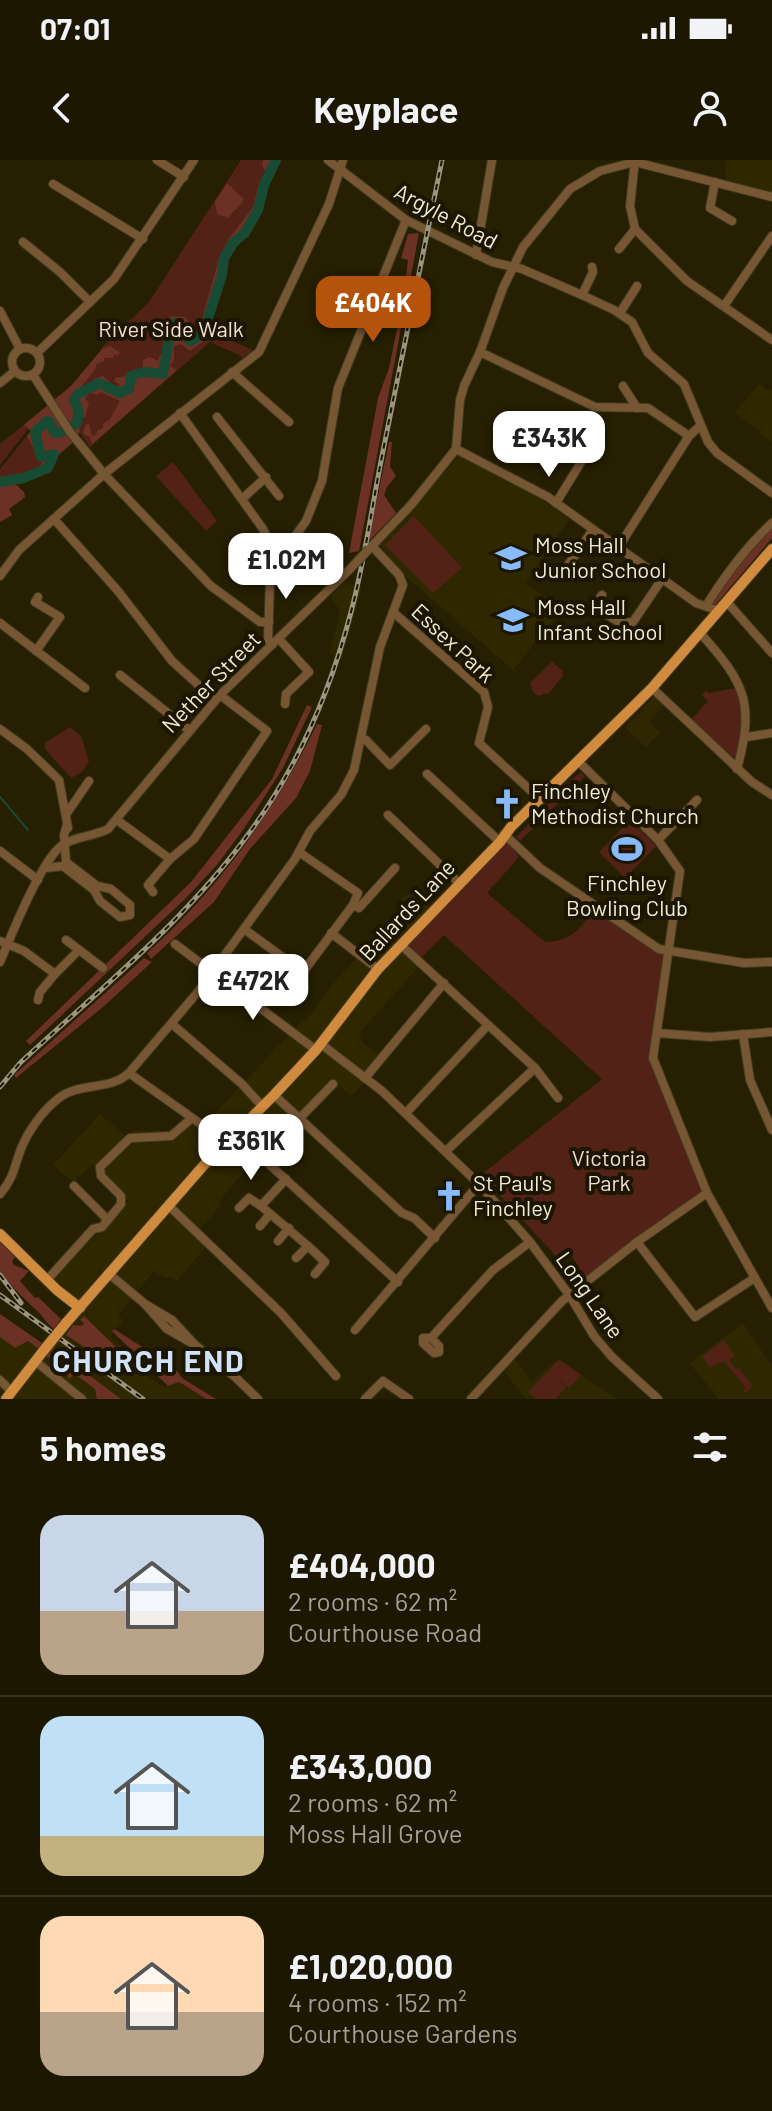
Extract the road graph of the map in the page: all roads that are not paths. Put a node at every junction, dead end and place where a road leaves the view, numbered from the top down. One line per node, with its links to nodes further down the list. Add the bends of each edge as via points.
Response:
1 (157, 160): 7 (street)
2 (194, 160): 7 (street)
3 (328, 160): 6 (street, Argyle Road)
4 (492, 160): 19 (street)
5 (635, 161): 8 (street); 13 (street, via 630,206); 22 (street, via 600,171 570,189)
6 (342, 165): 11 (street, Argyle Road); 34 (street, via 259,352)
7 (184, 177): 15 (street)
8 (715, 182): 10 (street); 12 (street, via 710,208)
9 (53, 184): 15 (street)
10 (772, 197)
11 (406, 220): 19 (street, Argyle Road); 58 (street, via 338,388 322,481 306,521)
12 (732, 221)
13 (635, 229): 17 (street); 26 (street, via 687,281)
14 (772, 236): 18 (street)
15 (143, 239): 25 (street)
16 (23, 242): 25 (street)
17 (619, 249)
18 (762, 252): 20 (street); 26 (street)
19 (476, 255): 22 (street, Argyle Road)
20 (772, 257)
21 (592, 267): 24 (street)
22 (512, 268): 24 (street, Argyle Road); 31 (street)
23 (637, 286): 28 (street)
24 (582, 295): 28 (street, Argyle Road)
25 (90, 302): 32 (street)
26 (724, 306): 29 (street)
27 (0, 311): 30 (street)
28 (620, 313): 42 (street, via 636,327 654,359 684,384)
29 (772, 340)
30 (20, 349): 32 (street); 33 (street, via 13,359)
31 (480, 352): 38 (street, via 595,407); 44 (street, via 460,400)
32 (37, 353): 35 (street, via 40,365)
33 (15, 371): 35 (street); 36 (street)
34 (232, 372): 39 (street); 41 (street)
35 (33, 375): 46 (street)
36 (0, 383)
37 (623, 386): 38 (street)
38 (637, 408): 43 (street, via 648,408)
39 (180, 413): 46 (street); 50 (street)
40 (217, 417): 47 (street)
41 (289, 422)
42 (700, 426): 43 (street); 48 (street, via 717,453)
43 (689, 436): 56 (street)
44 (456, 449): 51 (street); 55 (street, Nether Street)
45 (583, 459): 51 (street)
46 (104, 474): 52 (street); 68 (street, via 211,586 260,622)
47 (266, 477): 49 (street); 50 (street)
48 (772, 493)
49 (279, 496)
50 (242, 499): 58 (street)
51 (556, 503): 54 (street)
52 (54, 519): 60 (street, via 19,550); 77 (street, via 172,661)
53 (772, 523): 65 (street, via 729,570)
54 (592, 531): 56 (street); 59 (street)
55 (371, 548): 67 (street, Essex Park, via 403,585); 71 (street, Nether Street, bridge)
56 (618, 548): 61 (street)
57 (772, 549): 64 (main road, Ballards Lane)
58 (278, 560): 68 (street, via 270,582)
59 (561, 575)
60 (0, 576)
61 (662, 579): 62 (street, via 633,622 620,623 594,606); 65 (street)
62 (602, 595)
63 (38, 597): 72 (street, via 35,602 60,617)
64 (727, 602): 66 (main road, Ballards Lane); 73 (street)
65 (706, 606): 66 (street)
66 (719, 611): 70 (main road, Ballards Lane)
67 (393, 612): 84 (street); 90 (street, Essex Park, via 484,692 488,707 479,743)
68 (269, 622): 71 (street, via 268,639)
69 (0, 623): 72 (street)
70 (701, 634): 76 (main road, Ballards Lane); 83 (street, via 738,680)
71 (276, 642): 77 (street, Nether Street); 78 (street, via 308,668 307,677 286,694)
72 (36, 651): 75 (street)
73 (772, 653)
74 (120, 675): 81 (street)
75 (85, 688)
76 (652, 688): 85 (main road, Ballards Lane); 86 (street)
77 (218, 697): 81 (street, Nether Street); 100 (street, via 267,731 194,839)
78 (285, 704)
79 (0, 729): 92 (street, via 59,780)
80 (426, 729): 84 (street, via 390,765)
81 (189, 730): 94 (street, Nether Street)
82 (772, 733): 83 (street)
83 (746, 737): 86 (street)
84 (361, 738): 99 (street, via 348,785)
85 (579, 762): 90 (main road, Ballards Lane); 96 (street)
86 (737, 769): 89 (street)
87 (427, 774): 95 (street)
88 (89, 781): 92 (street)
89 (772, 795)
90 (541, 800): 95 (main road, Ballards Lane)
91 (697, 800): 96 (street)
92 (67, 813): 97 (street)
93 (388, 815): 104 (street)
94 (117, 820): 97 (street, Nether Street, via 101,833); 100 (street)
95 (502, 838): 104 (main road, Ballards Lane); 114 (street)
96 (658, 840): 114 (street, via 680,871)
97 (68, 842): 101 (street); 101 (street, via 66,862 97,886 111,889 130,905 130,915 120,917 63,866)
98 (0, 851): 103 (street)
99 (299, 852): 106 (street, via 358,893); 107 (street)
100 (170, 859): 105 (street, via 148,885)
101 (46, 868): 103 (street)
102 (395, 868): 106 (street, via 359,908)
103 (38, 880): 111 (street)
104 (459, 883): 112 (main road, Ballards Lane)
105 (153, 892)
106 (353, 905): 108 (street)
107 (244, 929): 108 (street, via 303,972); 119 (street)
108 (331, 933): 118 (street)
109 (66, 940): 113 (street)
110 (175, 944): 119 (street, Long Lane)
111 (7, 945): 115 (street); 120 (street)
112 (401, 945): 118 (main road, Ballards Lane); 121 (street)
113 (79, 950): 117 (street); 120 (street)
114 (667, 950): 116 (street, via 744,963); 126 (street)
115 (0, 962)
116 (772, 962)
117 (103, 968)
118 (378, 969): 128 (main road, Ballards Lane)
119 (212, 972): 123 (street); 128 (street, Long Lane)
120 (55, 974): 122 (street)
121 (444, 983): 124 (street); 131 (street)
122 (38, 1000)
123 (172, 1024): 130 (street); 135 (street)
124 (488, 1025): 129 (street); 136 (street)
125 (772, 1032): 127 (street)
126 (657, 1033): 127 (street); 146 (street, via 655,1070)
127 (743, 1034): 139 (street, via 750,1080)
128 (318, 1047): 131 (street, Long Lane); 133 (main road, Ballards Lane)
129 (535, 1068): 134 (street); 142 (street)
130 (129, 1073): 137 (street); 147 (street, via 57,1099 26,1138 13,1178)
131 (365, 1078): 136 (street, Long Lane)
132 (333, 1084): 138 (street)
133 (274, 1095): 135 (main road, Ballards Lane); 138 (street)
134 (558, 1098)
135 (263, 1107): 140 (main road, Ballards Lane)
136 (406, 1113): 142 (street, Long Lane)
137 (192, 1118): 141 (street); 152 (street, via 171,1136 130,1138 100,1167 101,1176 123,1201)
138 (300, 1118): 156 (street)
139 (772, 1130)
140 (235, 1133): 141 (main road, Ballards Lane); 143 (street)
141 (224, 1144): 148 (main road, Ballards Lane)
142 (446, 1151): 144 (street, Long Lane)
143 (286, 1179): 149 (street); 166 (street)
144 (479, 1184): 156 (street); 158 (street, Long Lane)
145 (74, 1186): 152 (street)
146 (707, 1193): 159 (street); 164 (street)
147 (0, 1194)
148 (168, 1205): 162 (main road, Ballards Lane); 176 (street, via 281,1313)
149 (261, 1206): 150 (street, via 249,1198); 151 (street)
150 (239, 1208)
151 (270, 1214): 153 (street); 154 (street)
152 (105, 1224): 165 (street, via 93,1229)
153 (260, 1226)
154 (289, 1228): 157 (street); 160 (street)
155 (0, 1234): 165 (main road)
156 (435, 1238): 166 (street)
157 (278, 1241)
158 (530, 1242): 169 (street, Long Lane); 174 (street, via 493,1270)
159 (637, 1242): 164 (street, via 695,1317); 169 (street)
160 (308, 1246): 161 (street); 163 (street, via 325,1262)
161 (296, 1258)
162 (108, 1273): 168 (main road, Ballards Lane); 180 (street, via 172,1320)
163 (315, 1274)
164 (753, 1279): 171 (street)
165 (47, 1280): 167 (main road)
166 (398, 1282): 173 (street)
167 (57, 1290): 168 (main road); 170 (main road); 172 (main road)
168 (89, 1295): 170 (main road, Ballards Lane)
169 (570, 1296): 183 (street); 184 (street, Long Lane, via 594,1336)
170 (80, 1308): 172 (main road, Ballards Lane)
171 (772, 1308)
172 (68, 1322): 175 (main road, Ballards Lane, bridge)
173 (355, 1330)
174 (431, 1338)
175 (35, 1361): 178 (main road, Ballards Lane); 179 (street)
176 (336, 1376)
177 (0, 1380): 178 (street)
178 (9, 1395)
179 (82, 1399)
180 (258, 1399)
181 (365, 1399): 182 (street, via 383,1381)
182 (409, 1399)
183 (471, 1399)
184 (658, 1399)

